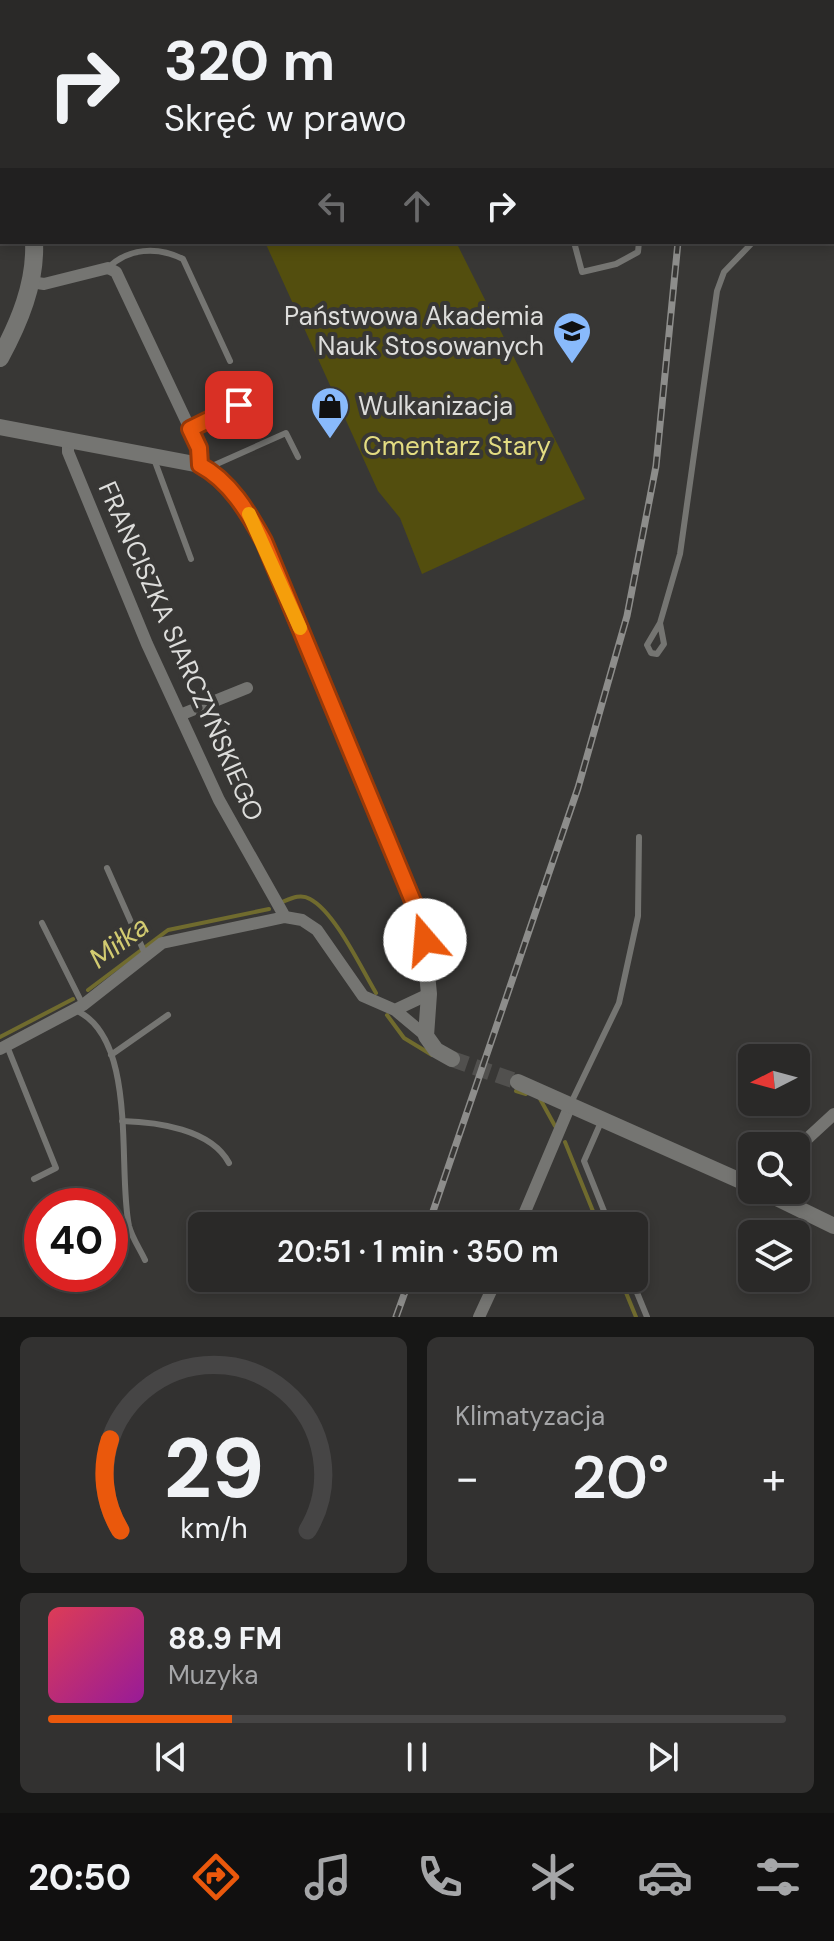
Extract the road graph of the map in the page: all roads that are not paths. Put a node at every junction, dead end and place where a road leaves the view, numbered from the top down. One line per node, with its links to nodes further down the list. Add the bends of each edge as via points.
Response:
1 (34, 244): 6 (main road)
2 (575, 244): 3 (lane, via 582,272 616,264 638,252)
3 (639, 244)
4 (751, 244): 17 (lane, via 724,272 717,291 680,554)
5 (108, 268): 6 (street, via 44,284); 8 (lane, via 121,255 139,251 183,259); 11 (street, via 116,272)
6 (31, 282): 7 (main road)
7 (0, 358)
8 (230, 361)
9 (261, 395): 11 (lane)
10 (0, 427): 12 (street)
11 (190, 429): 15 (street)
12 (68, 441): 13 (street); 19 (street, FRANCISZKA SIARCZYŃSKIEGO)
13 (153, 456): 15 (street); 16 (lane)
14 (298, 457): 15 (lane, via 286,433)
15 (204, 467): 25 (street, via 242,504 264,541 422,923)
16 (191, 559)
17 (660, 623): 17 (lane, via 647,645 651,653 664,644)
18 (247, 688): 19 (street)
19 (180, 715): 22 (street, FRANCISZKA SIARCZYŃSKIEGO, via 219,800)
20 (639, 837): 34 (lane, via 638,916 619,1003)
21 (107, 868): 24 (lane)
22 (285, 917): 24 (street, via 162,943); 27 (street, via 317,930 363,996)
23 (42, 923): 26 (lane)
24 (145, 954): 26 (street)
25 (429, 994): 27 (street); 29 (street)
26 (79, 1008): 30 (street); 31 (lane, via 95,1023)
27 (395, 1010): 29 (street)
28 (168, 1015): 31 (lane)
29 (426, 1036): 32 (street)
30 (3, 1047): 40 (lane, via 56,1168)
31 (111, 1055): 37 (lane)
32 (452, 1059)
33 (518, 1082): 34 (street)
34 (571, 1103): 36 (street); 43 (street)
35 (834, 1114): 38 (street)
36 (602, 1118): 41 (street); 44 (lane, via 584,1161)
37 (122, 1121): 39 (lane, via 148,1122 208,1140 222,1149); 46 (lane, via 130,1229)
38 (810, 1136)
39 (229, 1163)
40 (34, 1179)
41 (738, 1180)
42 (789, 1204): 45 (street)
43 (525, 1212)
44 (604, 1212)
45 (834, 1226)
46 (145, 1260)
47 (491, 1292): 49 (street)
48 (637, 1292): 50 (lane)
49 (479, 1317)
50 (647, 1317)

